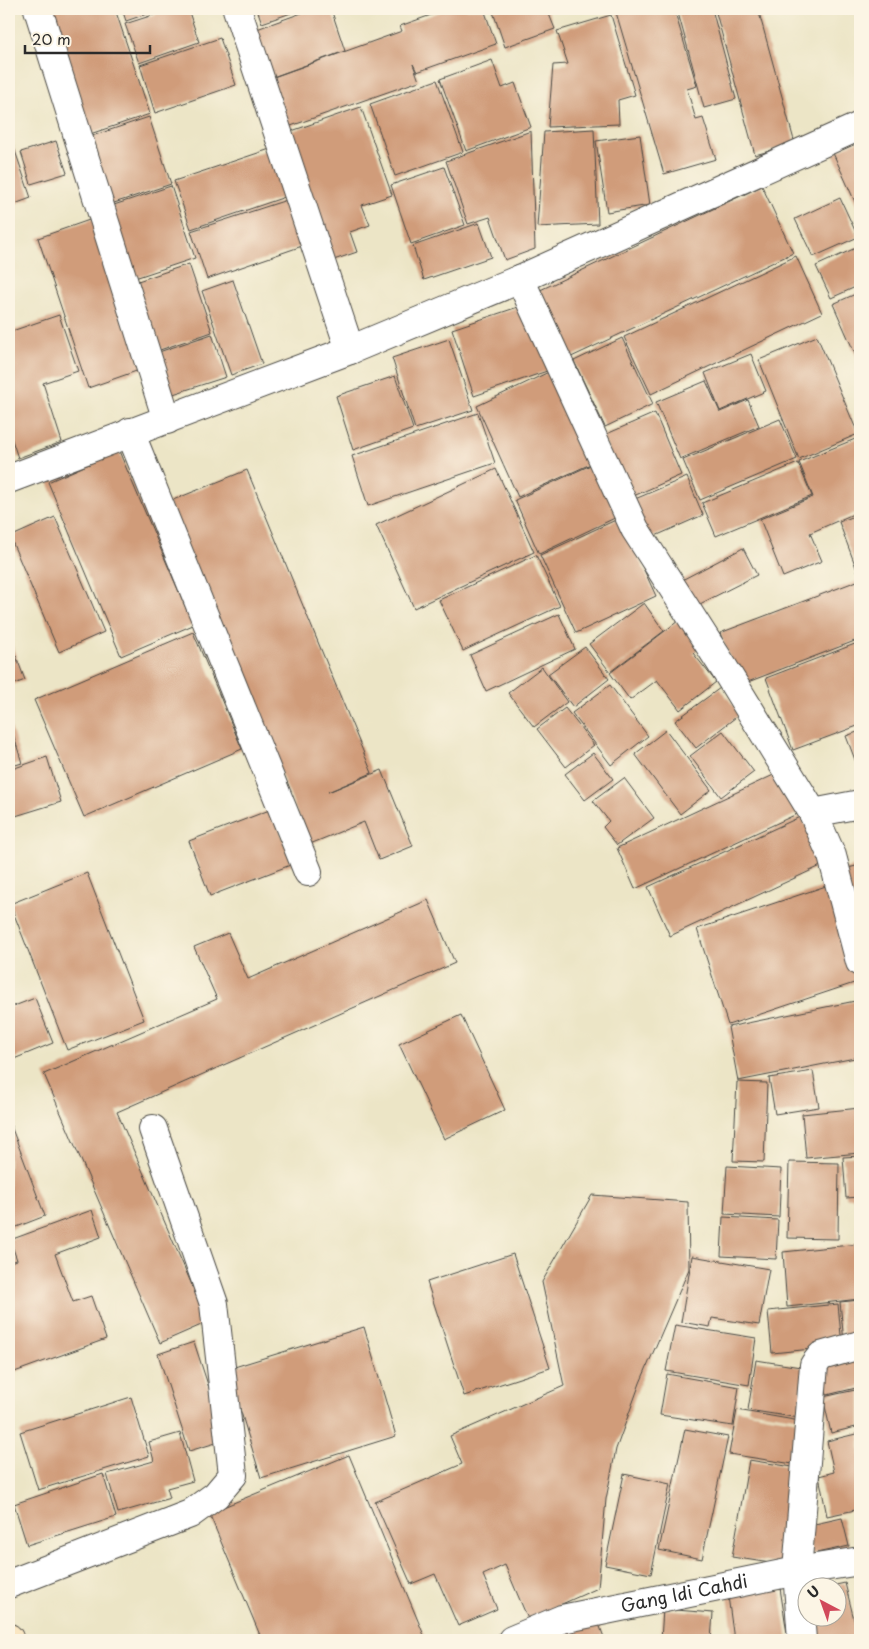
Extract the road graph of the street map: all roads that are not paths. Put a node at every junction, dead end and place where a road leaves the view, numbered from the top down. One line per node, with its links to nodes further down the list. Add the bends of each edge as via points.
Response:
1 (38, 9): 6 (street)
2 (237, 9): 5 (street)
3 (860, 126): 4 (street)
4 (520, 279): 5 (street); 10 (street, via 635,529)
5 (350, 350): 6 (street)
6 (167, 420): 7 (street)
7 (130, 432): 8 (street); 11 (street)
8 (9, 479)
9 (860, 804): 10 (street)
10 (813, 813): 12 (street, via 832,856)
11 (308, 872)
12 (860, 962)
13 (153, 1129): 17 (street, via 214,1304 233,1475 216,1495 190,1514)
14 (860, 1345): 16 (street, via 820,1356 814,1365)
15 (860, 1561): 16 (street, Gang Idi Cahdi)
16 (797, 1571): 18 (street, Gang Idi Cahdi, via 562,1619); 19 (street)
17 (9, 1584)
18 (512, 1640)
19 (802, 1640)

